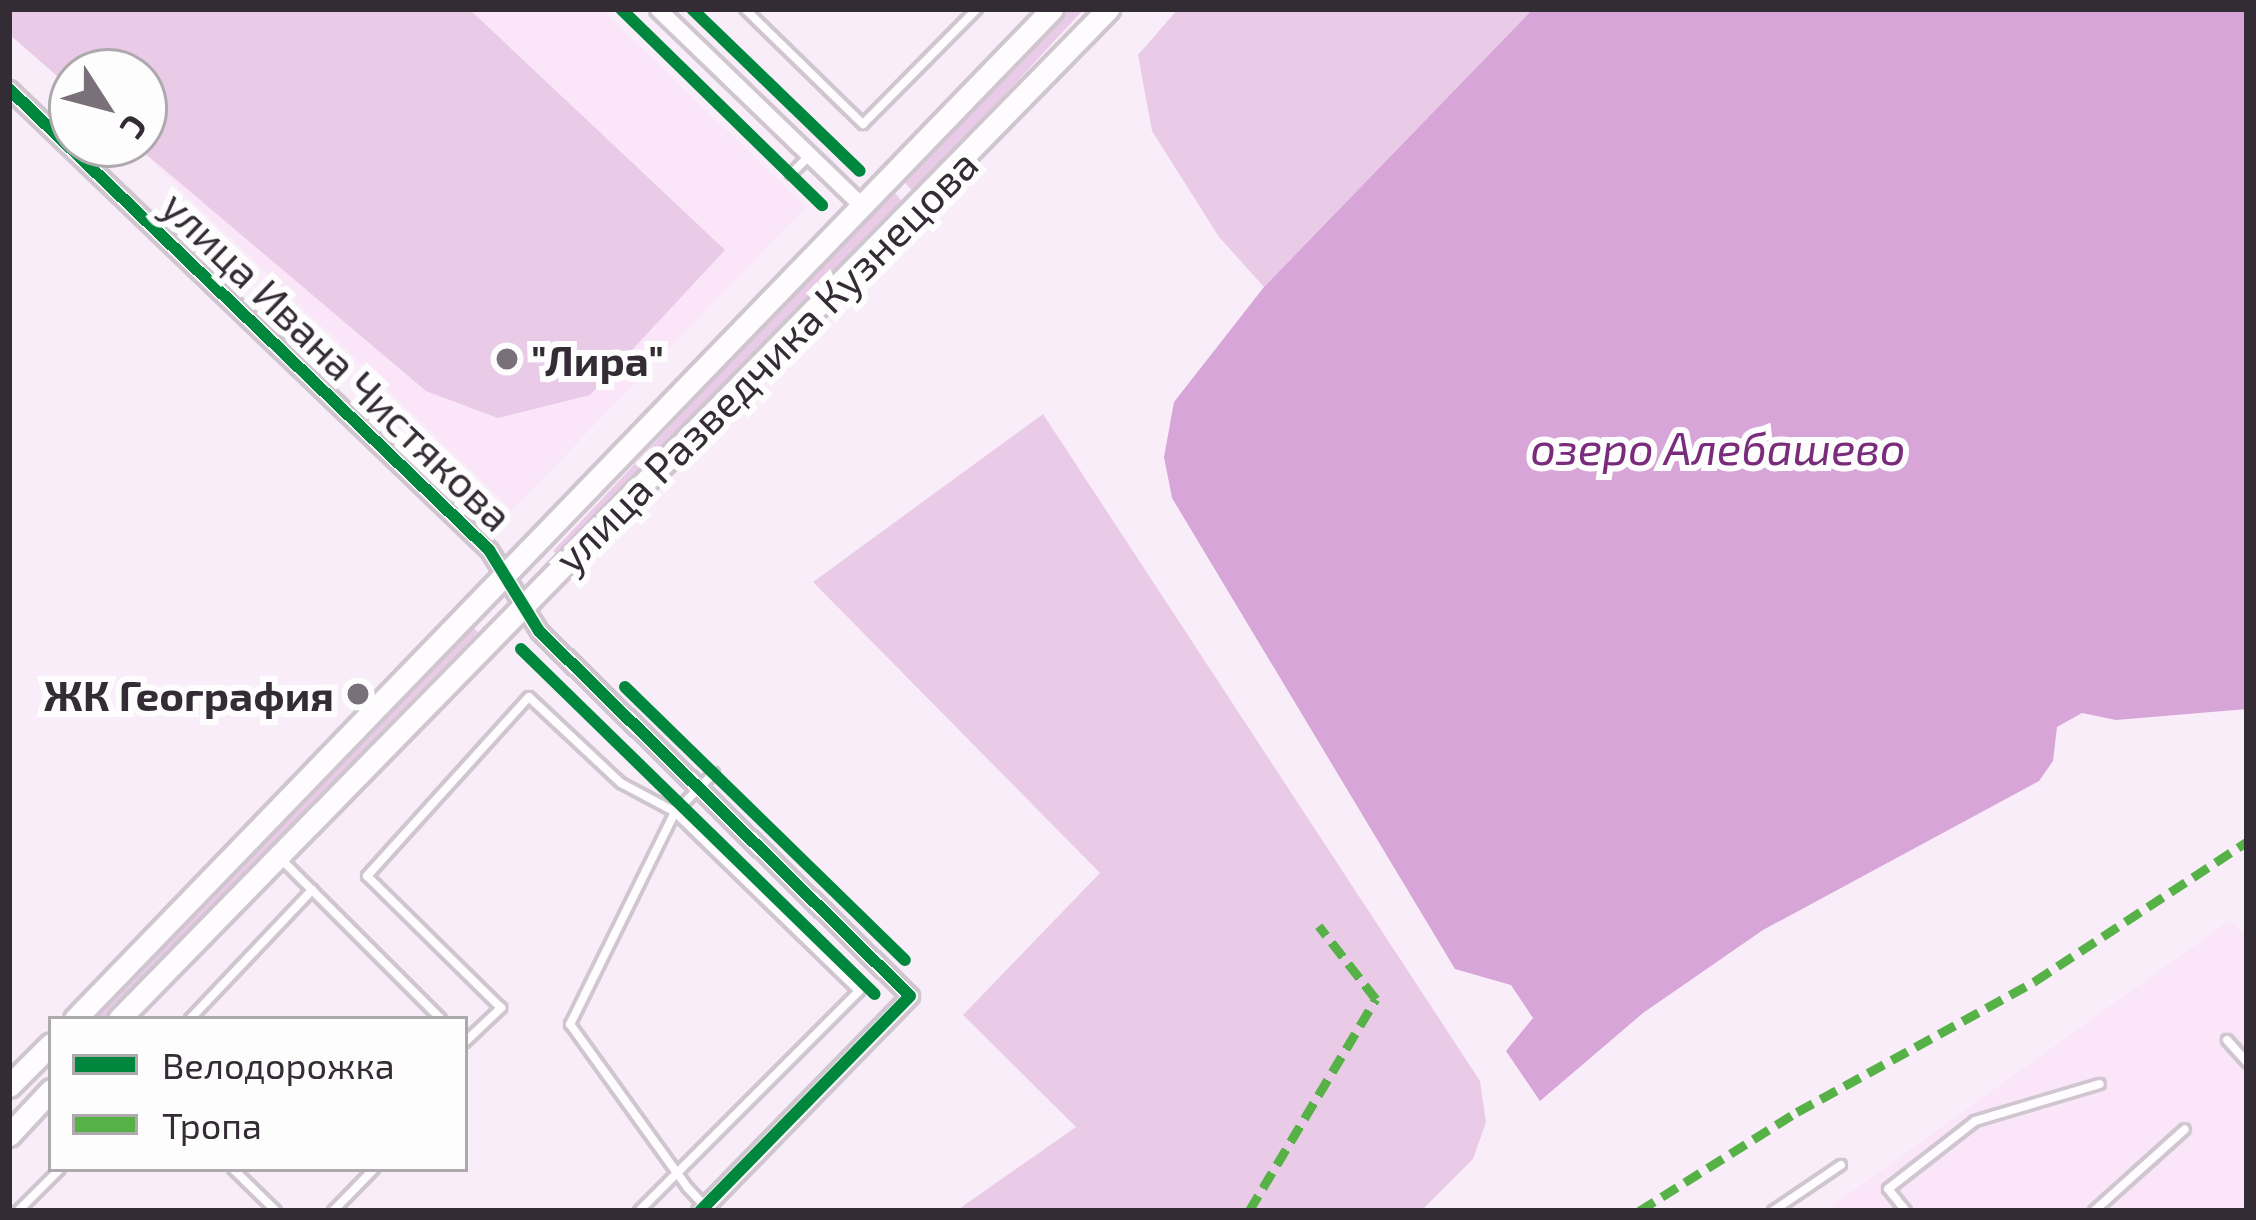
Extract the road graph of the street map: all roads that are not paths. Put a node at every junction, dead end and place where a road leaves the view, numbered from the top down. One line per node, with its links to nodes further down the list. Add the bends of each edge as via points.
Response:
1 (658, 9): 8 (street)
2 (745, 9): 3 (lane, via 863,124)
3 (977, 9)
4 (1052, 9): 11 (main road, улица Разведчика Кузнецова)
5 (1108, 9): 15 (main road, улица Разведчика Кузнецова)
6 (9, 89): 7 (street, улица Ивана Чистякова)
7 (48, 126)
8 (809, 155): 10 (lane); 11 (street)
9 (91, 168): 13 (street, улица Ивана Чистякова)
10 (791, 174)
11 (861, 205): 14 (main road, улица Разведчика Кузнецова)
12 (473, 500): 13 (lane)
13 (456, 518): 14 (street, улица Ивана Чистякова)
14 (507, 574): 15 (street, улица Ивана Чистякова); 21 (main road, улица Разведчика Кузнецова)
15 (523, 602): 17 (street, улица Ивана Чистякова, via 538,631); 19 (main road, улица Разведчика Кузнецова)
16 (714, 773): 17 (lane)
17 (699, 788): 18 (lane); 39 (street, улица Ивана Чистякова, via 910,996)
18 (675, 812): 25 (lane, via 621,783 529,697 367,876 501,1008); 38 (lane, via 569,1024); 38 (lane, via 859,991)
19 (276, 854): 20 (lane); 22 (main road, улица Разведчика Кузнецова)
20 (312, 890): 23 (lane); 24 (lane)
21 (78, 1016)
22 (122, 1016)
23 (193, 1016)
24 (438, 1016)
25 (468, 1039)
26 (2228, 1040): 28 (lane)
27 (48, 1047): 30 (main road)
28 (2247, 1062)
29 (2100, 1084): 45 (lane, via 1975,1121 1888,1189)
30 (9, 1086)
31 (48, 1093): 33 (main road)
32 (2185, 1129): 46 (lane)
33 (9, 1135)
34 (1841, 1165): 44 (lane)
35 (57, 1172): 40 (lane)
36 (236, 1172): 41 (lane)
37 (371, 1172): 42 (lane)
38 (676, 1173): 39 (lane); 43 (lane)
39 (703, 1208)
40 (18, 1211)
41 (276, 1211)
42 (332, 1211)
43 (639, 1211)
44 (1774, 1211)
45 (1906, 1211)
46 (2094, 1211)

